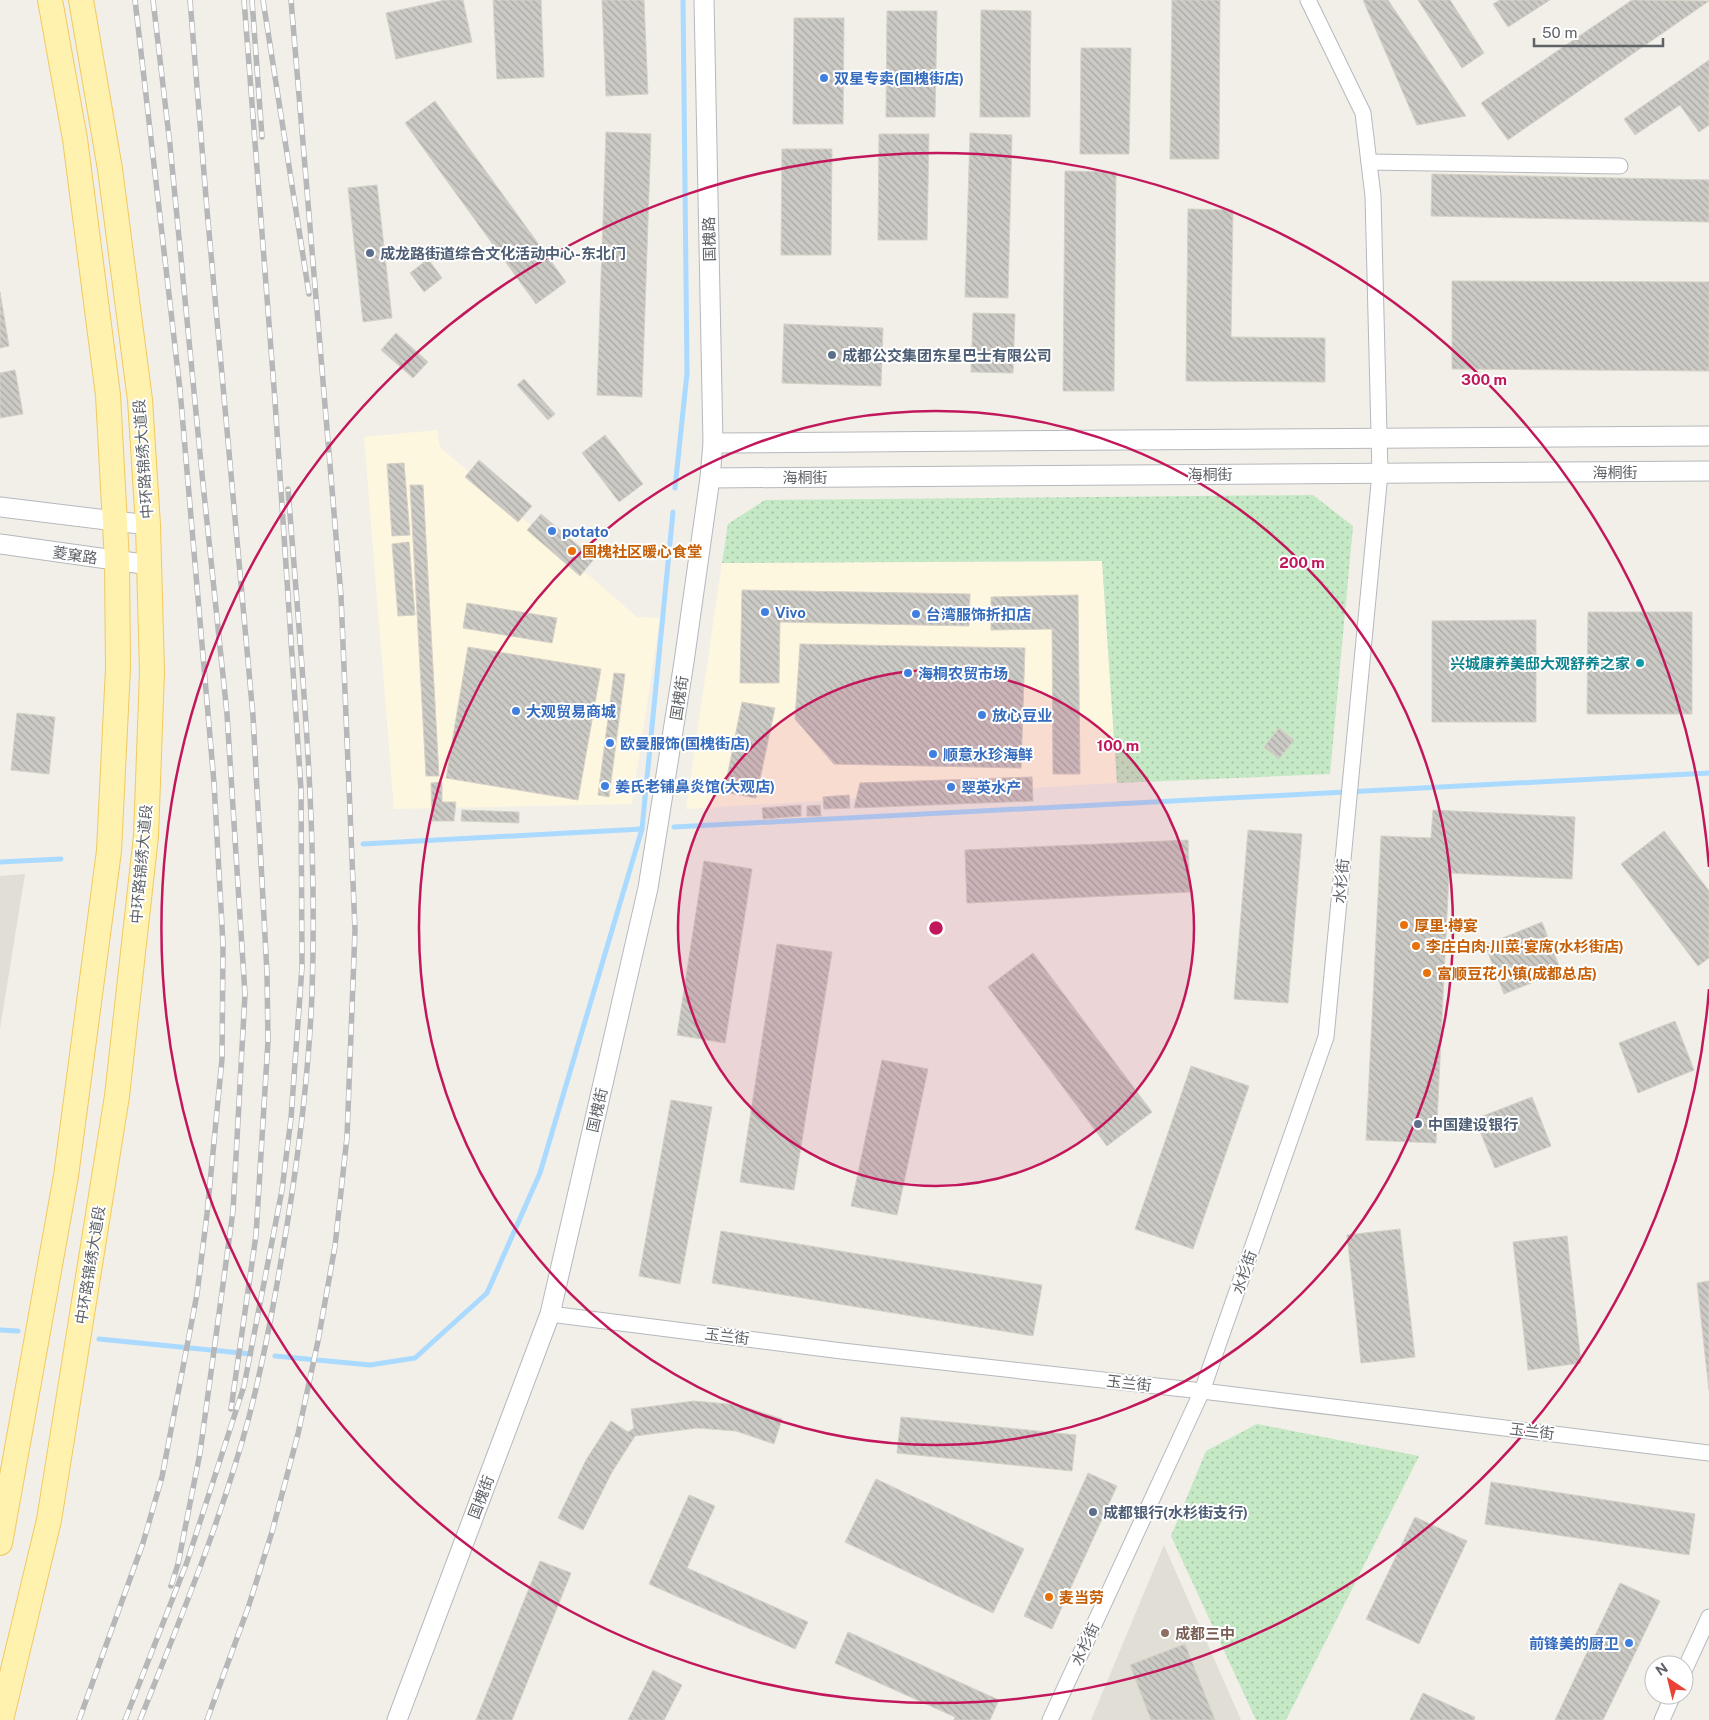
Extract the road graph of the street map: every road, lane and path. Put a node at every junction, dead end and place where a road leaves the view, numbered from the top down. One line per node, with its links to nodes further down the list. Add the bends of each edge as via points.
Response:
1 (50, 0): 14 (main road, 中环路锦绣大道段, via 75,139 108,395)
2 (81, 0): 15 (main road, 中环路锦绣大道段, via 110,169 140,400)
3 (704, 0): 9 (street, 国槐路)
4 (1308, 0): 5 (street, 水杉街, via 1363,113)
5 (1369, 162): 6 (street); 8 (street, 水杉街, via 1373,196)
6 (1620, 166)
7 (1709, 436): 8 (street)
8 (1379, 438): 9 (street); 11 (street, 水杉街)
9 (713, 443): 12 (street, 国槐路)
10 (1709, 471): 11 (street, 海桐街)
11 (1380, 473): 12 (street, 海桐街); 20 (street, 水杉街, via 1326,1037)
12 (710, 478): 19 (street, 国槐街, via 648,888)
13 (0, 507): 14 (street)
14 (114, 521): 15 (street); 17 (main road, 中环路锦绣大道段)
15 (148, 525): 18 (main road, 中环路锦绣大道段)
16 (0, 544): 17 (street, 菱窠路)
17 (117, 561): 18 (street, 菱窠路); 22 (main road, 中环路锦绣大道段, via 118,668 109,850 66,1176)
18 (150, 565): 26 (main road, 中环路锦绣大道段, via 152,672 146,836 117,1096 49,1520)
19 (550, 1314): 20 (street, 玉兰街); 27 (street, 国槐街)
20 (1202, 1391): 21 (street, 玉兰街); 28 (street, 水杉街)
21 (1709, 1453)
22 (0, 1543)
23 (1709, 1617): 24 (street)
24 (1691, 1655)
25 (1669, 1705): 29 (street)
26 (1, 1720)
27 (397, 1720)
28 (1050, 1720)
29 (1662, 1720)

